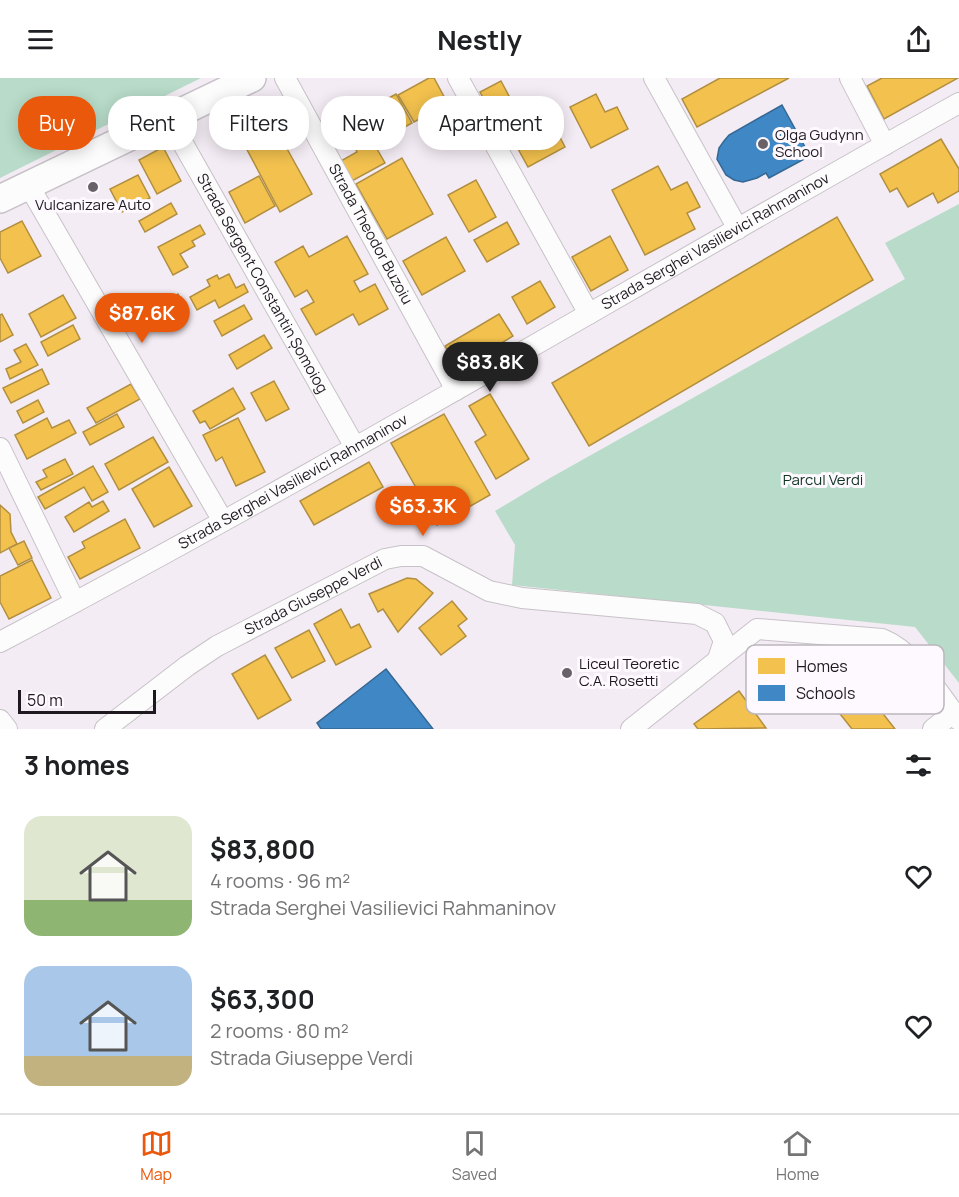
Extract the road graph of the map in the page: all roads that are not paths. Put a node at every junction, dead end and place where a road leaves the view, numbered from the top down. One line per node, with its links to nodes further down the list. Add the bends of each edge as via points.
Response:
1 (252, 78): 7 (main road)
2 (285, 78): 15 (street, Strada Theodor Buzoiu)
3 (458, 78): 14 (street)
4 (654, 78): 13 (street)
5 (850, 78): 8 (street)
6 (959, 104): 8 (street, Strada Serghei Vasilievici Rahmaninov)
7 (197, 105)
8 (885, 145): 13 (street, Strada Serghei Vasilievici Rahmaninov)
9 (108, 148): 11 (main road)
10 (187, 150): 16 (street, Strada Sergent Constantin Șomoiog)
11 (29, 186): 12 (main road); 18 (street)
12 (0, 199)
13 (738, 229): 14 (street, Strada Serghei Vasilievici Rahmaninov)
14 (589, 314): 15 (street, Strada Serghei Vasilievici Rahmaninov)
15 (456, 390): 16 (street, Strada Serghei Vasilievici Rahmaninov)
16 (355, 447): 18 (street, Strada Serghei Vasilievici Rahmaninov)
17 (0, 448): 19 (street)
18 (223, 520): 19 (street, Strada Serghei Vasilievici Rahmaninov)
19 (75, 602): 20 (street, Strada Serghei Vasilievici Rahmaninov)
20 (0, 642)
21 (894, 645): 22 (street, via 882,639 758,629)
22 (718, 659): 27 (street, Strada Giuseppe Verdi, via 724,641 715,623 697,614 522,598 489,591 423,556 401,556 385,559 217,646); 28 (street)
23 (944, 701): 24 (street)
24 (956, 717): 29 (street)
25 (0, 720): 26 (street)
26 (7, 729)
27 (105, 729)
28 (632, 729)
29 (933, 729)

